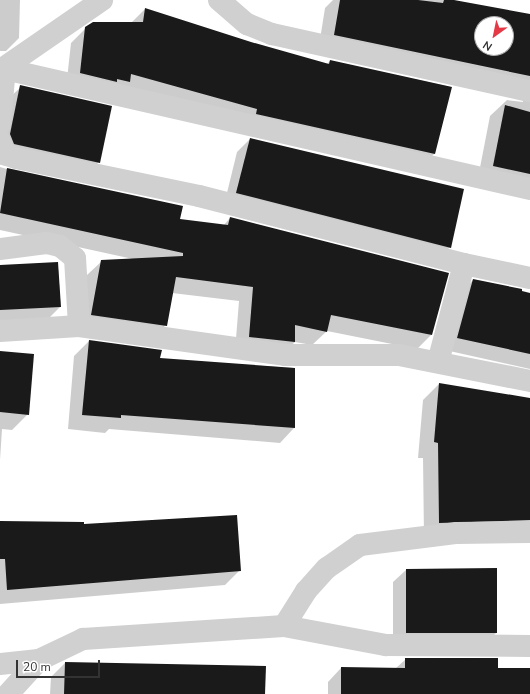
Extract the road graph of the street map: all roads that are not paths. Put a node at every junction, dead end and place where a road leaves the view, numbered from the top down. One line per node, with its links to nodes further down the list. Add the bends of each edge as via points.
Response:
1 (102, 0): 3 (street)
2 (219, 0): 4 (street, via 247,24 272,34)
3 (2, 68): 5 (street); 7 (street)
4 (530, 91)
5 (0, 124)
6 (0, 141): 9 (street, via 4,154 16,158 199,196)
7 (530, 189)
8 (0, 249): 11 (street, via 47,243 60,246 75,258)
9 (464, 264): 10 (street); 13 (street)
10 (530, 278)
11 (79, 326): 12 (street); 13 (street, via 285,355 399,355)
12 (0, 331)
13 (438, 362): 14 (street)
14 (530, 381)
15 (530, 532): 16 (street, via 457,533 360,545 327,568 306,591)
16 (284, 626): 17 (street, via 386,645); 18 (street, via 83,639)
17 (530, 646)
18 (39, 660): 19 (street); 20 (street)
19 (0, 664)
20 (8, 694)

